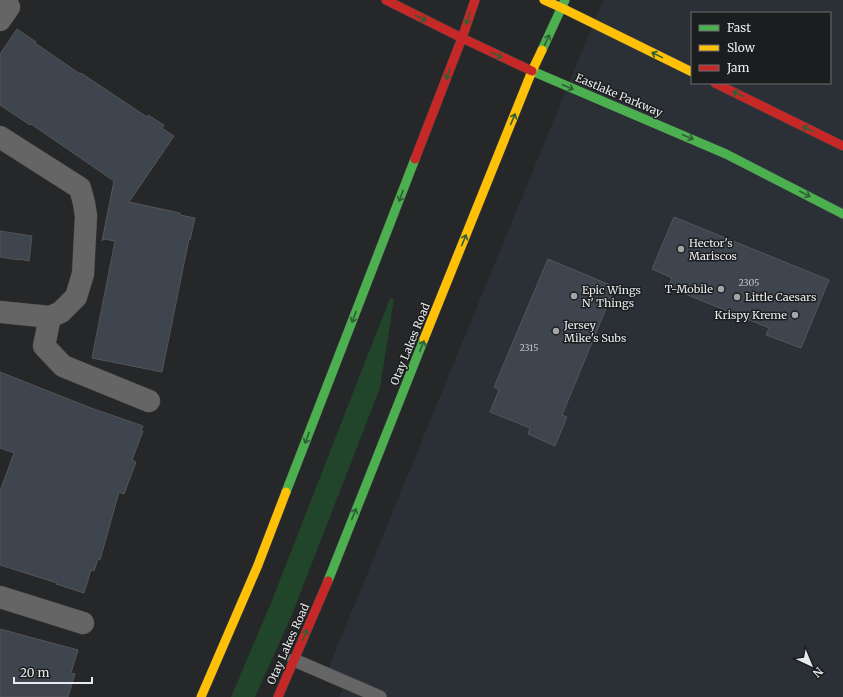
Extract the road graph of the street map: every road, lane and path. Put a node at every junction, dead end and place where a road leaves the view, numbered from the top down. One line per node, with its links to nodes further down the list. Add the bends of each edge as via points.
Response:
1 (386, 0): 5 (main road, Eastlake Parkway, one-way to 5)
2 (474, 0): 5 (main road, one-way to 5)
3 (544, 0): 4 (main road)
4 (563, 4): 6 (main road, Otay Lakes Road, one-way to 4); 7 (main road, one-way to 4)
5 (462, 38): 6 (main road, Eastlake Parkway, one-way to 6); 18 (main road, one-way to 18, via 258,565)
6 (532, 71): 11 (main road, Eastlake Parkway, one-way to 11, via 726,154); 17 (main road, Otay Lakes Road, one-way to 6)
7 (691, 71)
8 (717, 84): 10 (main road, one-way to 8)
9 (0, 137): 13 (street, via 80,188 86,216 82,274 76,297 61,312)
10 (843, 146)
11 (843, 214)
12 (0, 312): 13 (street)
13 (50, 317): 14 (street, via 44,346 64,366)
14 (149, 401)
15 (0, 597): 16 (street)
16 (84, 623)
17 (294, 660): 19 (main road, Otay Lakes Road); 20 (lane)
18 (201, 697)
19 (278, 697)
20 (380, 697)

